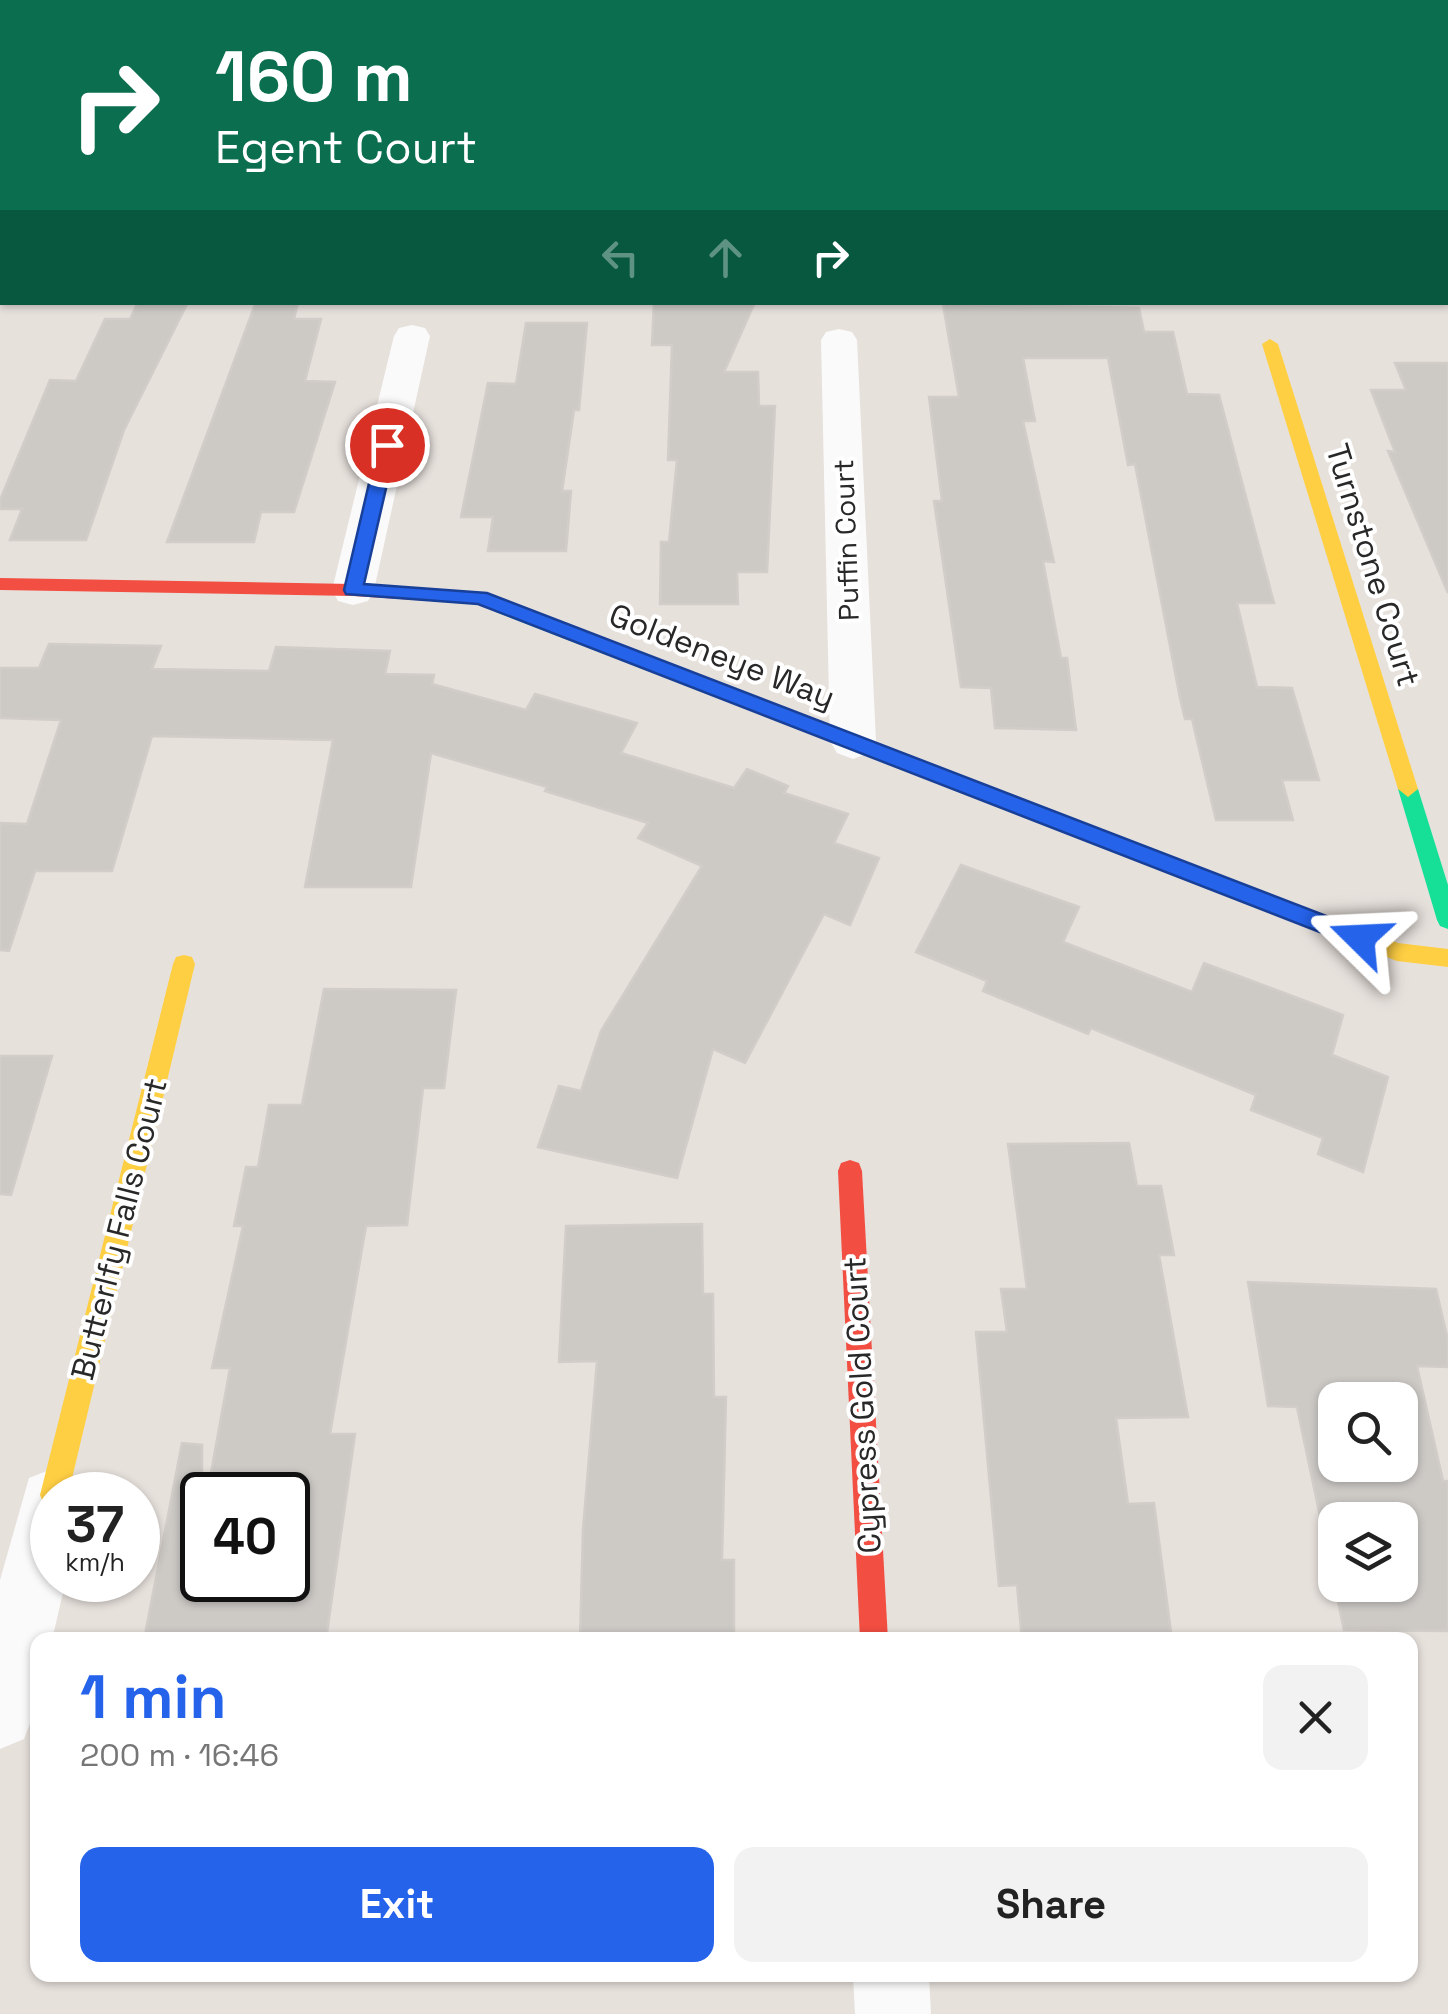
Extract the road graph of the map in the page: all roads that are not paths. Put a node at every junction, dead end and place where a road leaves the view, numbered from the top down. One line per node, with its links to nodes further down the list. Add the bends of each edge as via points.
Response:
1 (412, 336): 5 (street)
2 (839, 340): 6 (street, Puffin Court)
3 (1270, 344): 7 (street, Turnstone Court)
4 (0, 584): 5 (street, Goldeneye Way)
5 (353, 590): 6 (street, Goldeneye Way, via 480,598)
6 (853, 740): 8 (street, Goldeneye Way, via 1397,952)
7 (1448, 920)
8 (1448, 958)
9 (184, 964): 11 (street, Butterlfy Falls Court)
10 (850, 1171): 13 (street, Cypress Gold Court)
11 (59, 1472)
12 (30, 1593): 14 (street, Butterlfy Falls Court)
13 (874, 1632)
14 (0, 1716)
15 (891, 1982): 16 (street)
16 (893, 2014)

